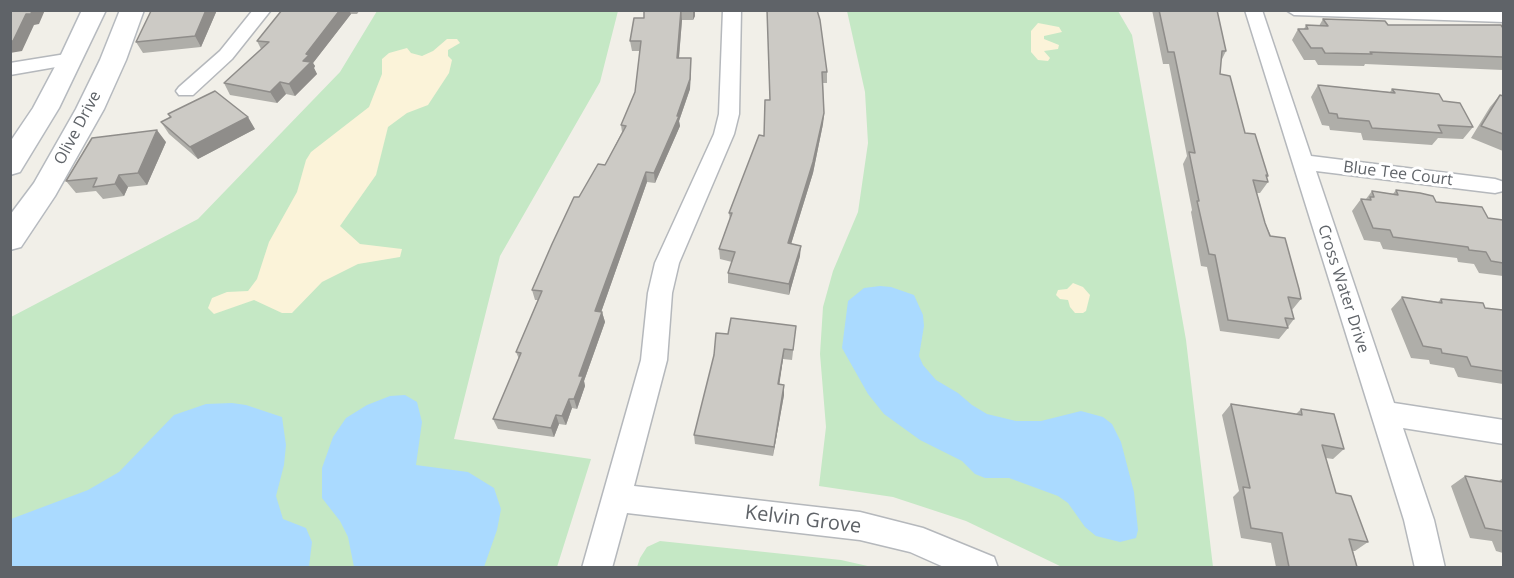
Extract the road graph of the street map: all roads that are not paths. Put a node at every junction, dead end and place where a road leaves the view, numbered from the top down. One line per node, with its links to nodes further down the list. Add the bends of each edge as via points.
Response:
1 (94, 10): 8 (main road)
2 (132, 10): 14 (main road, Olive Drive, via 113,60)
3 (263, 10): 10 (street, via 226,54)
4 (732, 10): 18 (street, via 729,114 724,134 667,263 654,360)
5 (1253, 10): 11 (street, Cross Water Drive)
6 (1294, 10): 7 (street)
7 (1503, 17)
8 (72, 59): 9 (street); 12 (main road); 14 (main road, via 84,72)
9 (10, 69)
10 (186, 90)
11 (1302, 162): 13 (street, Blue Tee Court); 16 (street, Cross Water Drive)
12 (10, 165)
13 (1495, 186)
14 (45, 189): 15 (main road, Olive Drive)
15 (10, 239)
16 (1384, 413): 17 (street); 21 (street, Cross Water Drive)
17 (1503, 432)
18 (617, 498): 19 (street); 20 (street, Kelvin Grove, via 860,526 912,538)
19 (597, 567)
20 (983, 567)
21 (1430, 567)

